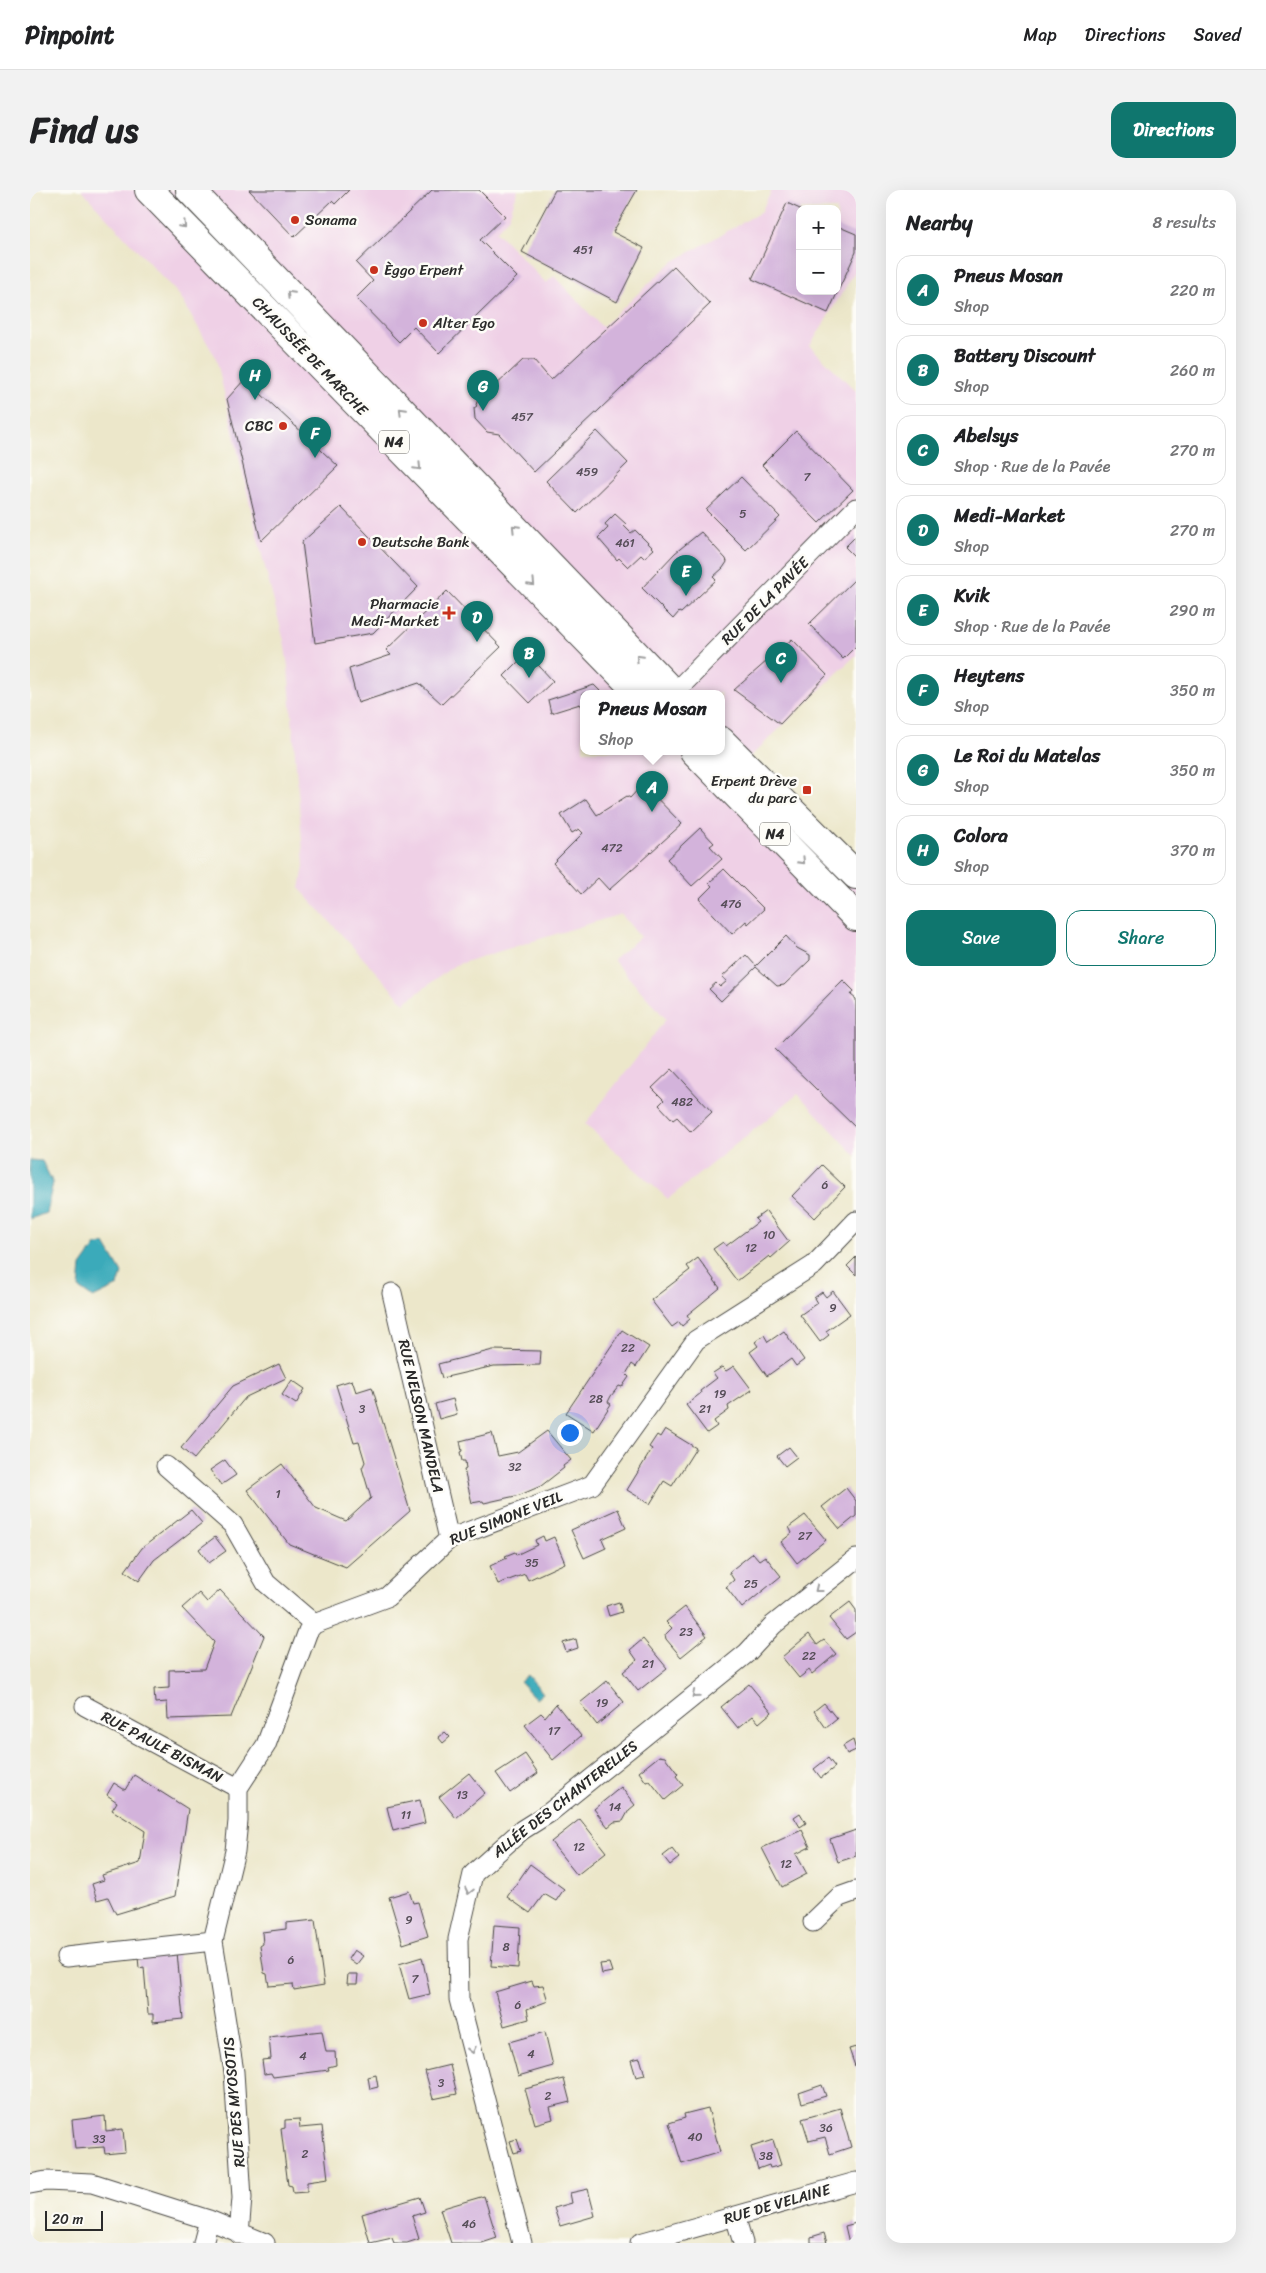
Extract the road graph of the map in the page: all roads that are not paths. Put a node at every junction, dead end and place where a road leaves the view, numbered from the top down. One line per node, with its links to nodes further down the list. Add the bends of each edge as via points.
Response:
1 (149, 190): 4 (main road, CHAUSSÉE DE MARCHE / N4, one-way to 4)
2 (190, 190): 5 (main road, CHAUSSÉE DE MARCHE / N4, one-way to 2)
3 (856, 508): 6 (street, RUE DE LA PAVÉE)
4 (635, 690)
5 (670, 690)
6 (676, 690)
7 (725, 745): 9 (main road, N4)
8 (698, 755): 10 (main road, N4, one-way to 10)
9 (856, 875)
10 (853, 907)
11 (856, 1221): 14 (street, RUE SIMONE VEIL, via 814,1265 696,1340 592,1484)
12 (392, 1294): 14 (street, RUE NELSON MANDELA)
13 (166, 1466): 16 (street, via 233,1525 266,1583)
14 (449, 1539): 16 (street, RUE SIMONE VEIL, via 386,1597)
15 (856, 1559): 30 (street, ALLÉE DES CHANTERELLES, one-way to 30, via 773,1625 747,1653 580,1788 522,1830 473,1874 458,1939 459,1999)
16 (314, 1624): 18 (street, via 308,1631 266,1745)
17 (85, 1706): 18 (street, RUE PAULE BISMAN)
18 (238, 1788): 21 (street, via 235,1851)
19 (856, 1892): 20 (street, via 839,1897)
20 (813, 1922)
21 (213, 1941): 22 (street); 27 (street, RUE DES MYOSOTIS, via 234,2072 242,2198)
22 (66, 1957)
23 (856, 2182): 25 (street, RUE DE VELAINE)
24 (30, 2184): 26 (street, via 46,2181 92,2183)
25 (735, 2216): 31 (street, RUE DE VELAINE); 32 (street)
26 (209, 2220): 27 (street); 28 (street)
27 (239, 2234): 29 (street)
28 (204, 2243)
29 (266, 2243)
30 (522, 2243)
31 (640, 2243)
32 (743, 2243)

